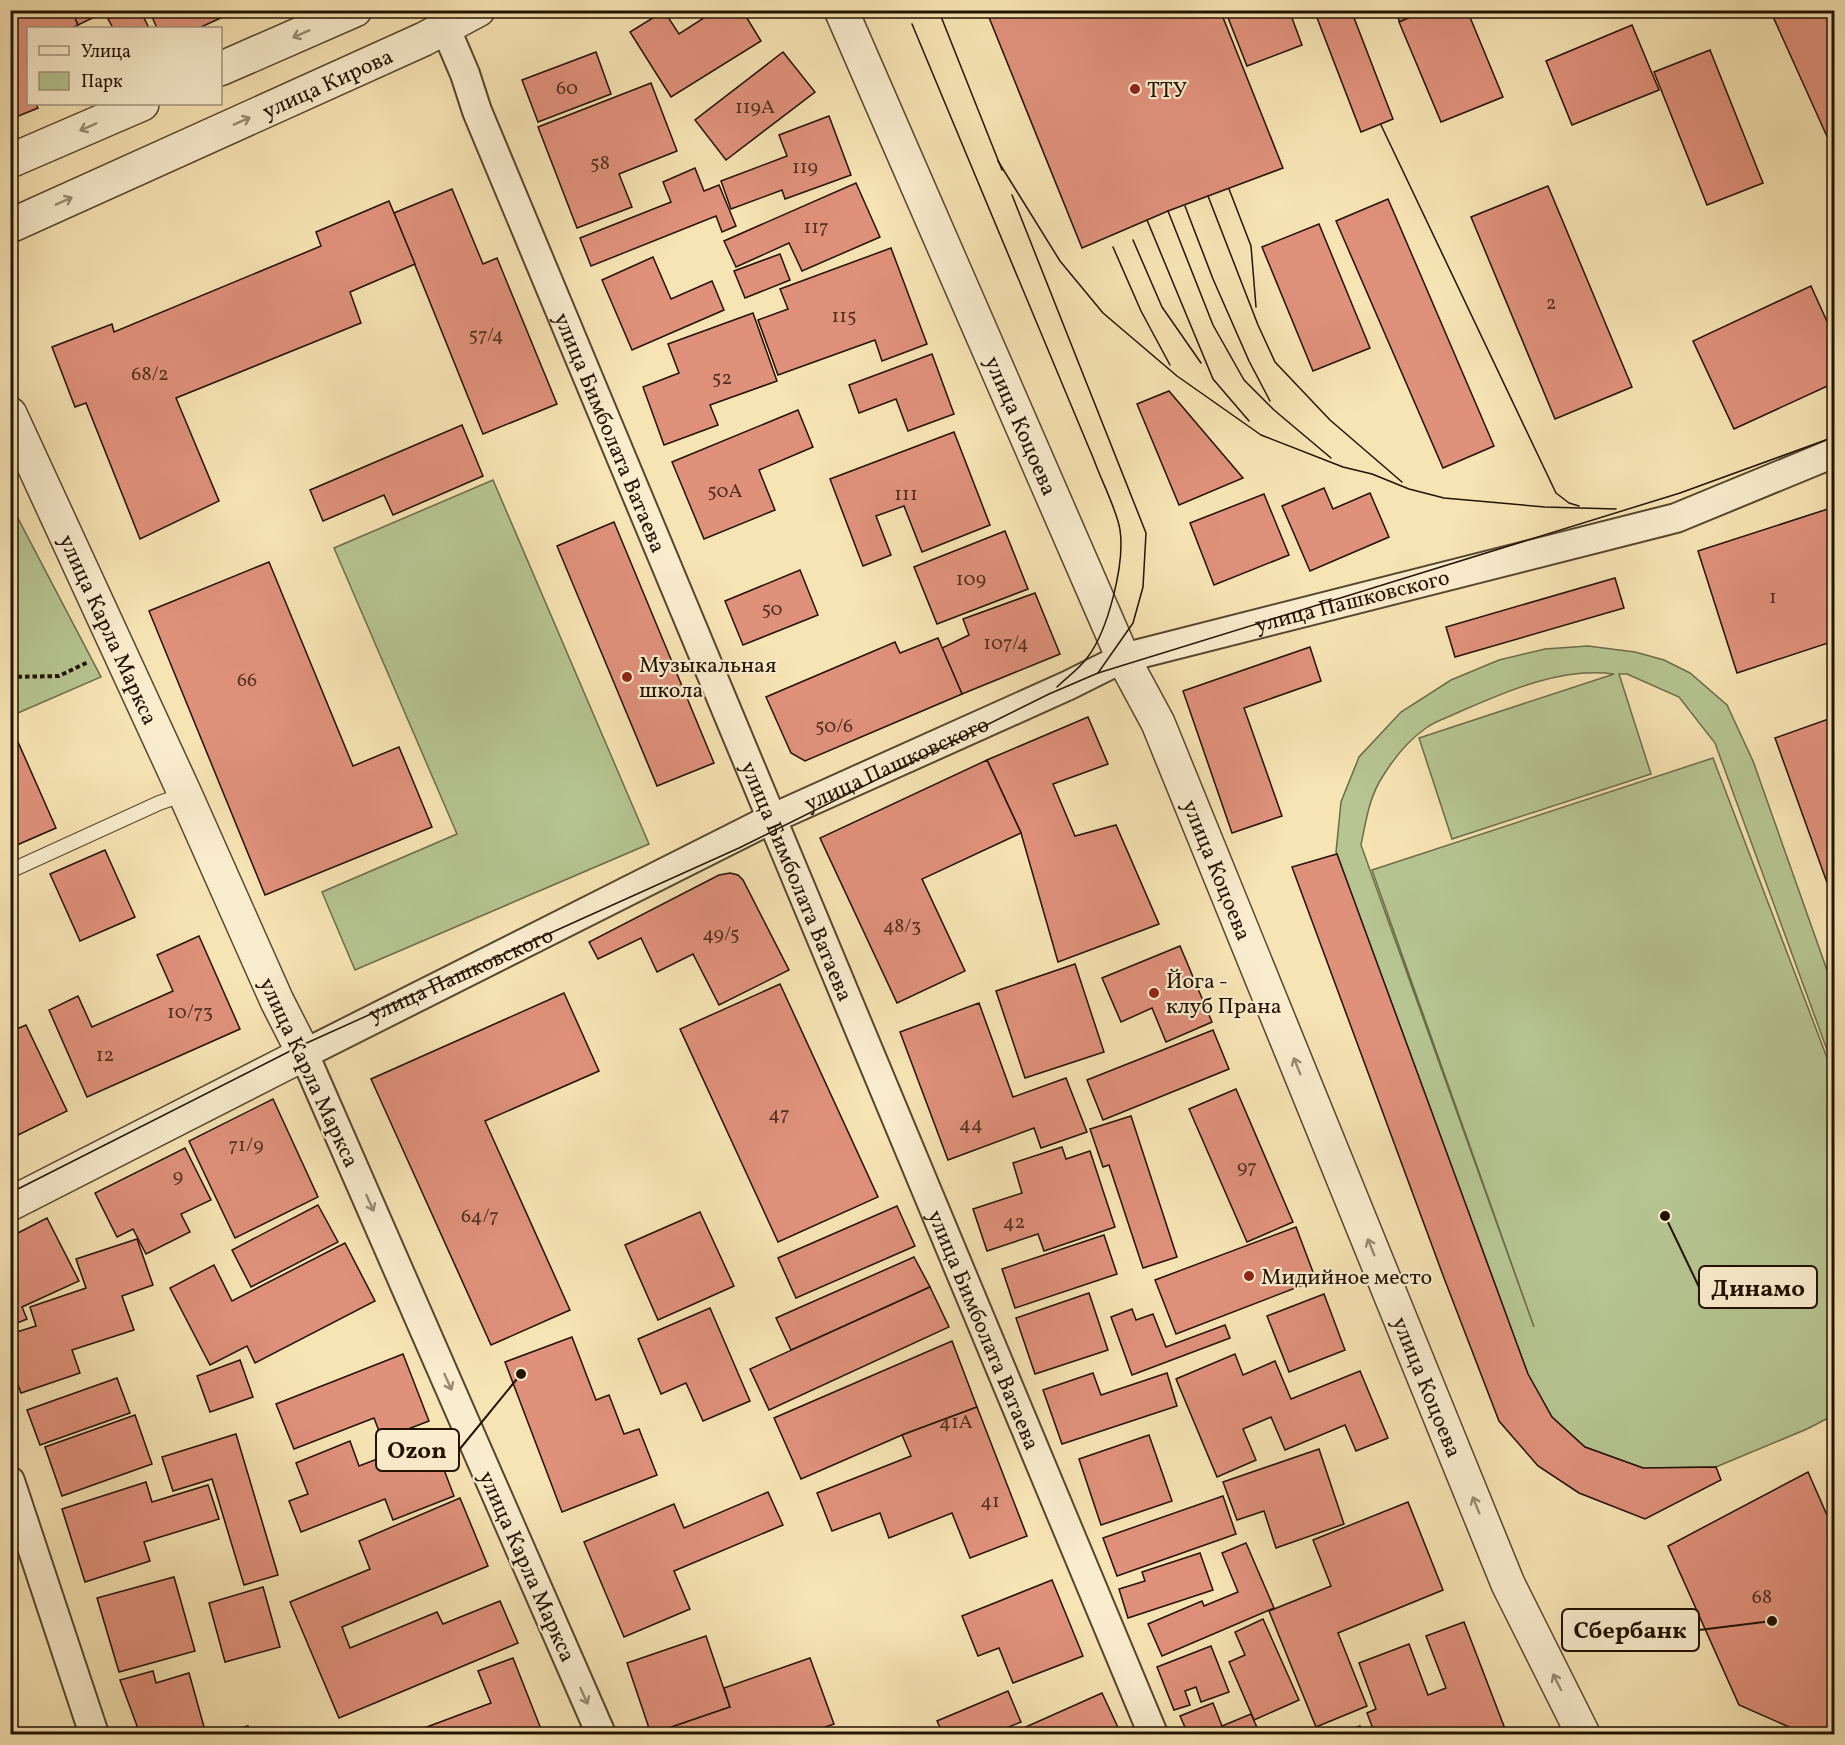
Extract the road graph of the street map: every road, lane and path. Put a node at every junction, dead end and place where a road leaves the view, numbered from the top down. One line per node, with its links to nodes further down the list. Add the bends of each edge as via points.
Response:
1 (355, 10): 5 (street, one-way to 5)
2 (478, 10): 4 (street, улица Кирова)
3 (842, 10): 12 (street, улица Коцоева)
4 (445, 27): 8 (street, улица Кирова, one-way to 4); 15 (street, улица Бимболата Ватаева)
5 (222, 68)
6 (140, 105): 7 (street, one-way to 7)
7 (10, 161)
8 (10, 226)
9 (10, 414): 14 (street, улица Карла Маркса)
10 (1834, 453): 12 (street, улица Пашковского, via 1676,518)
11 (97, 657): 13 (path, via 58,676)
12 (1123, 658): 15 (street, улица Пашковского); 23 (street, улица Коцоева, one-way to 12, via 1508,1584 1158,723)
13 (10, 677)
14 (185, 794): 16 (lane); 17 (street, улица Карла Маркса)
15 (771, 819): 17 (street, улица Пашковского); 22 (street, улица Бимболата Ватаева)
16 (10, 871)
17 (304, 1054): 18 (street, улица Пашковского); 21 (street, улица Карла Маркса, one-way to 21)
18 (10, 1204)
19 (10, 1481): 20 (street)
20 (94, 1734)
21 (601, 1734)
22 (1153, 1734)
23 (1583, 1734)

